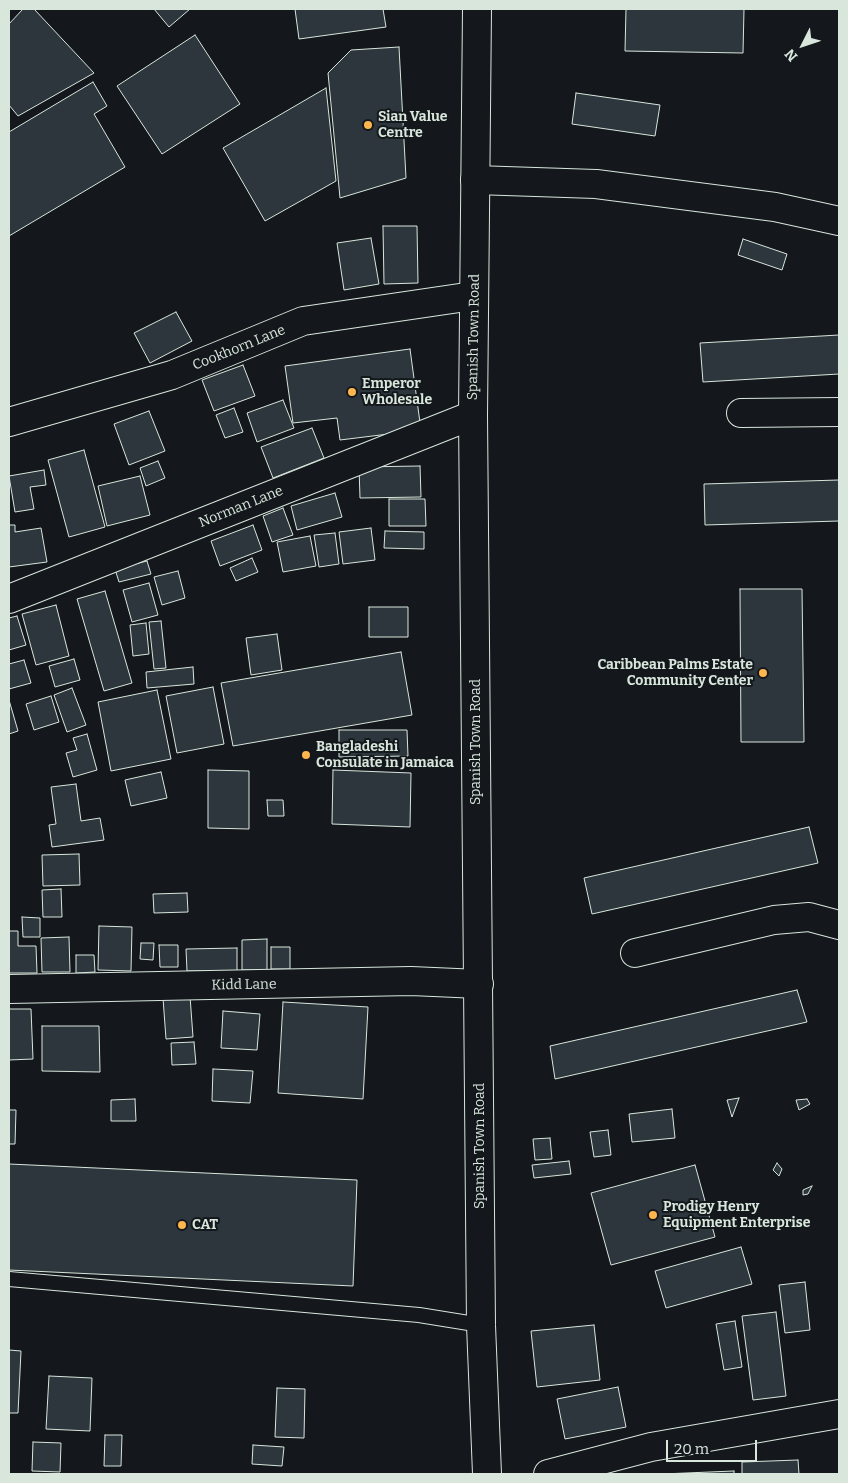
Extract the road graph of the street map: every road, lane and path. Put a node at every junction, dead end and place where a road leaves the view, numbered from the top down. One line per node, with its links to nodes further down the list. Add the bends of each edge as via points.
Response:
1 (477, 9): 2 (street, Spanish Town Road)
2 (475, 180): 3 (street, via 596,184 775,207); 4 (street, Spanish Town Road)
3 (839, 221)
4 (473, 296): 7 (street, Spanish Town Road); 8 (street, Cookhorn Lane, via 303,322 172,375)
5 (839, 412): 6 (street)
6 (741, 413)
7 (473, 415): 9 (street, Norman Lane); 12 (street, Spanish Town Road)
8 (9, 422)
9 (9, 599)
10 (839, 926): 11 (street, via 809,917 774,920)
11 (635, 953)
12 (479, 984): 13 (street, Kidd Lane, via 411,981); 15 (street, Spanish Town Road)
13 (9, 988)
14 (9, 1279): 15 (lane, via 419,1315)
15 (481, 1326): 17 (street, Spanish Town Road)
16 (839, 1414): 18 (street, via 651,1447)
17 (487, 1474)
18 (548, 1474)

